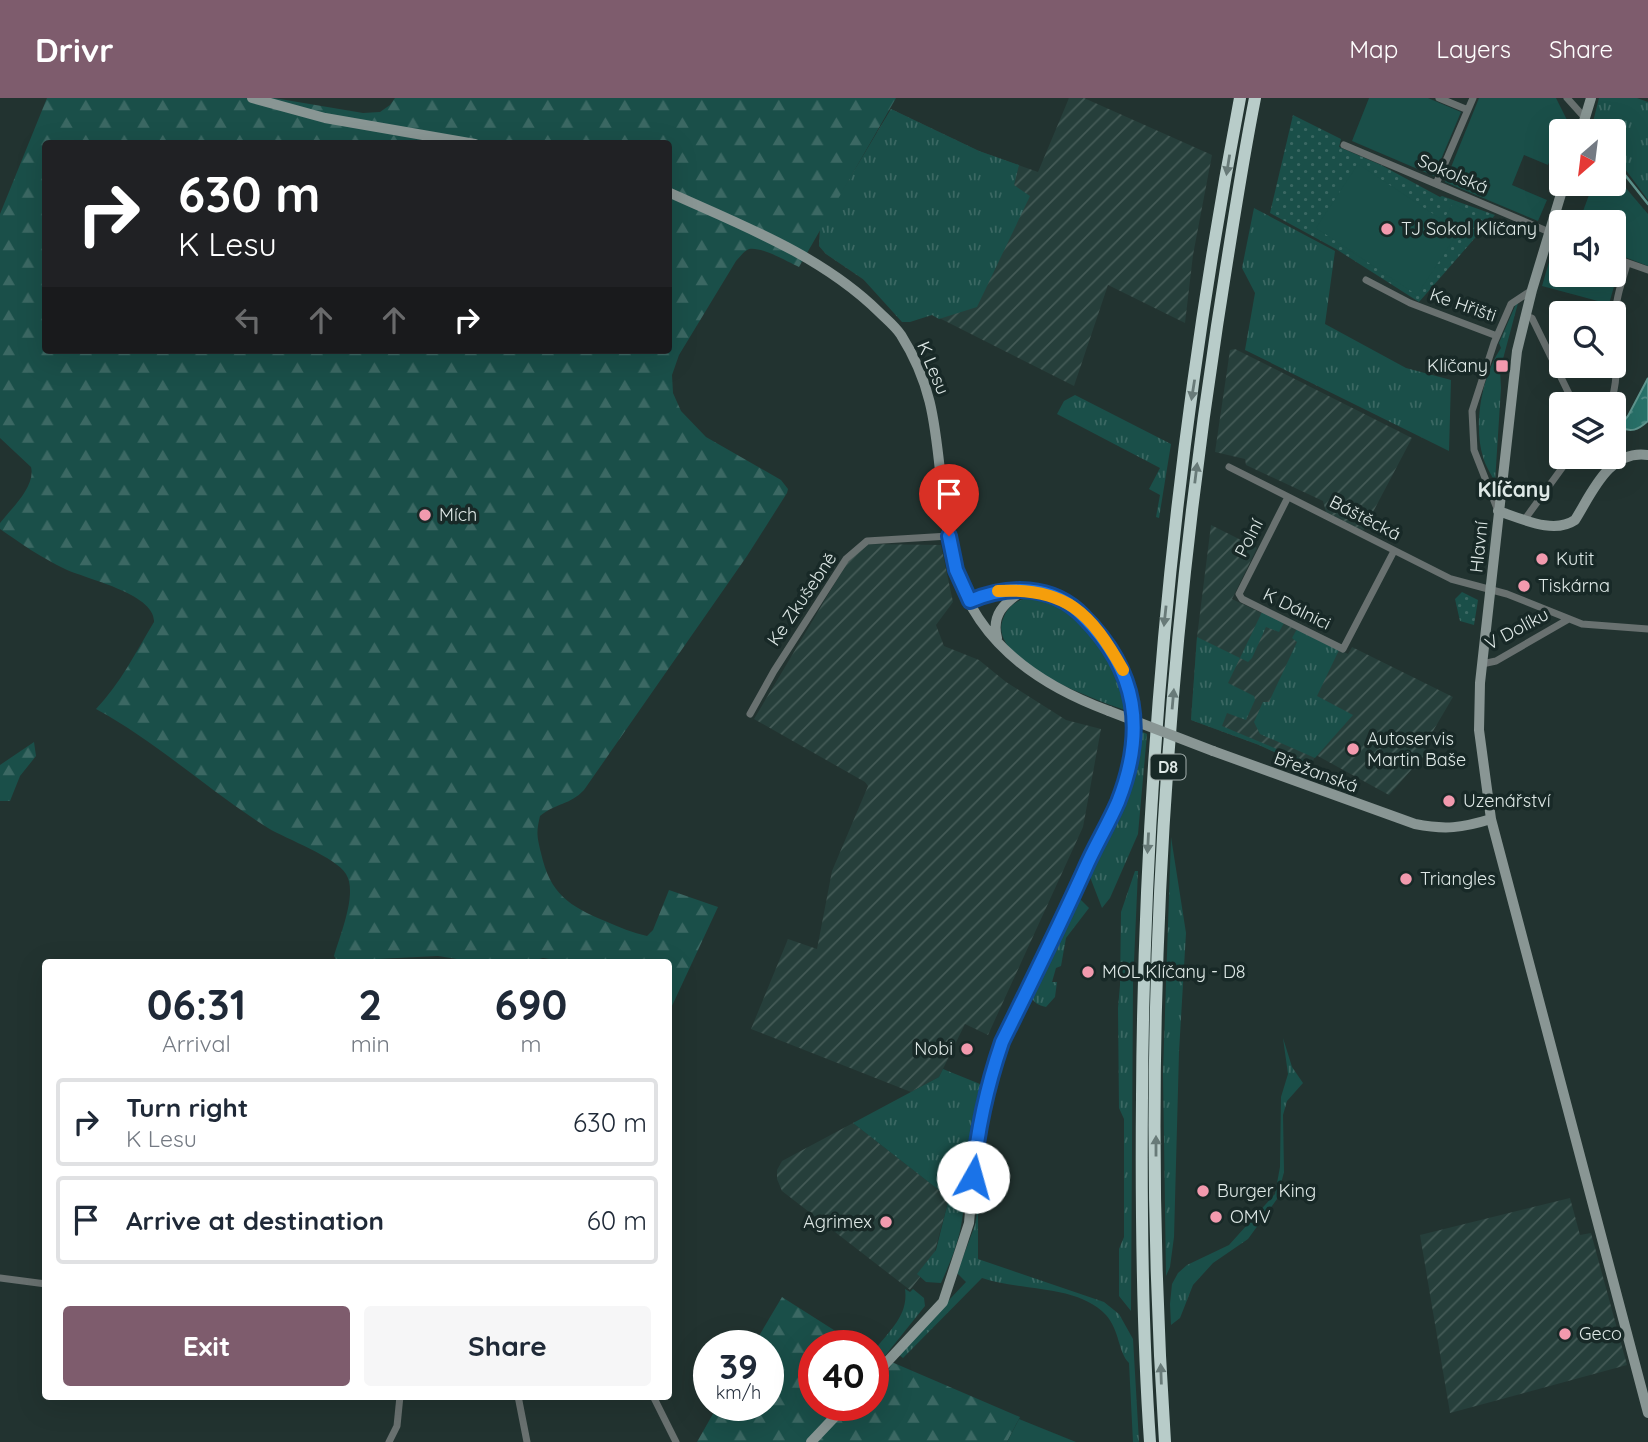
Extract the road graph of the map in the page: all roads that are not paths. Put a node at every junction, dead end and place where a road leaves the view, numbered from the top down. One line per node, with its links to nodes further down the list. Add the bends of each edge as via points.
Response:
1 (252, 98): 10 (street, via 325,118)
2 (1240, 98): 55 (highway, D8, one-way to 55, via 1187,430 1153,759 1142,987 1141,1161)
3 (1255, 98): 56 (highway, D8, one-way to 3, via 1157,1279 1156,1028 1168,759 1201,432)
4 (1439, 98): 8 (street)
5 (1473, 98): 8 (street)
6 (1567, 98): 9 (street)
7 (1591, 98): 9 (street)
8 (1468, 110): 12 (street)
9 (1585, 118)
10 (452, 140)
11 (1345, 145): 12 (street, Sokolská)
12 (1436, 184): 14 (street, Sokolská)
13 (672, 194): 31 (street, K Lesu, via 830,272 899,332 919,367 934,414)
14 (1549, 232): 18 (street, Hlavní)
15 (1628, 264): 16 (street); 19 (street)
16 (1648, 270)
17 (1366, 280): 21 (street, Ke Hřišti, via 1410,303)
18 (1532, 290): 20 (street, Hlavní); 21 (street, Ke Hřišti, via 1511,304)
19 (1617, 301)
20 (1525, 316): 22 (street, via 1532,318); 29 (street, Hlavní, via 1512,382)
21 (1497, 336): 29 (street, via 1472,411 1474,450)
22 (1549, 353)
23 (1648, 455): 24 (street)
24 (1626, 456)
25 (1229, 467): 28 (street, Báštěcká)
26 (1561, 469): 30 (street)
27 (1607, 469): 30 (street, via 1567,526)
28 (1287, 497): 32 (street, Báštěcká); 35 (street, Polní)
29 (1498, 510): 30 (street); 34 (street, Hlavní)
30 (1525, 519)
31 (949, 536): 36 (street, K Lesu, via 956,570); 41 (street, Ke Zkušebně, via 867,541 846,559)
32 (1394, 551): 34 (street, Báštěcká, via 1451,579); 35 (street, K Dálnici, via 1343,649)
33 (1024, 590): 36 (street, via 992,592); 39 (street, via 1004,603 997,615); 45 (street, via 1073,605 1108,643 1125,674 1132,710 1132,757 1118,802 1002,1042 989,1079 975,1154 969,1223 943,1302)
34 (1490, 590): 37 (street, Báštěcká); 40 (street, Hlavní)
35 (1239, 594)
36 (970, 601): 39 (street, Břežanská)
37 (1567, 620): 38 (street, Báštěcká); 40 (street, V Dolíku, via 1496,661)
38 (1648, 629)
39 (998, 642): 42 (street, Břežanská, bridge, via 1027,670 1073,698 1415,824 1464,827)
40 (1482, 664): 42 (street, Hlavní, via 1478,722)
41 (750, 714)
42 (1492, 819): 49 (street, Hlavní)
43 (0, 1278): 44 (street)
44 (42, 1283)
45 (889, 1360)
46 (400, 1400): 51 (street, via 397,1426)
47 (519, 1400): 52 (street)
48 (655, 1400): 53 (street)
49 (1648, 1413)
50 (831, 1421): 54 (street)
51 (389, 1442)
52 (527, 1442)
53 (676, 1442)
54 (811, 1442)
55 (1150, 1442)
56 (1165, 1442)

